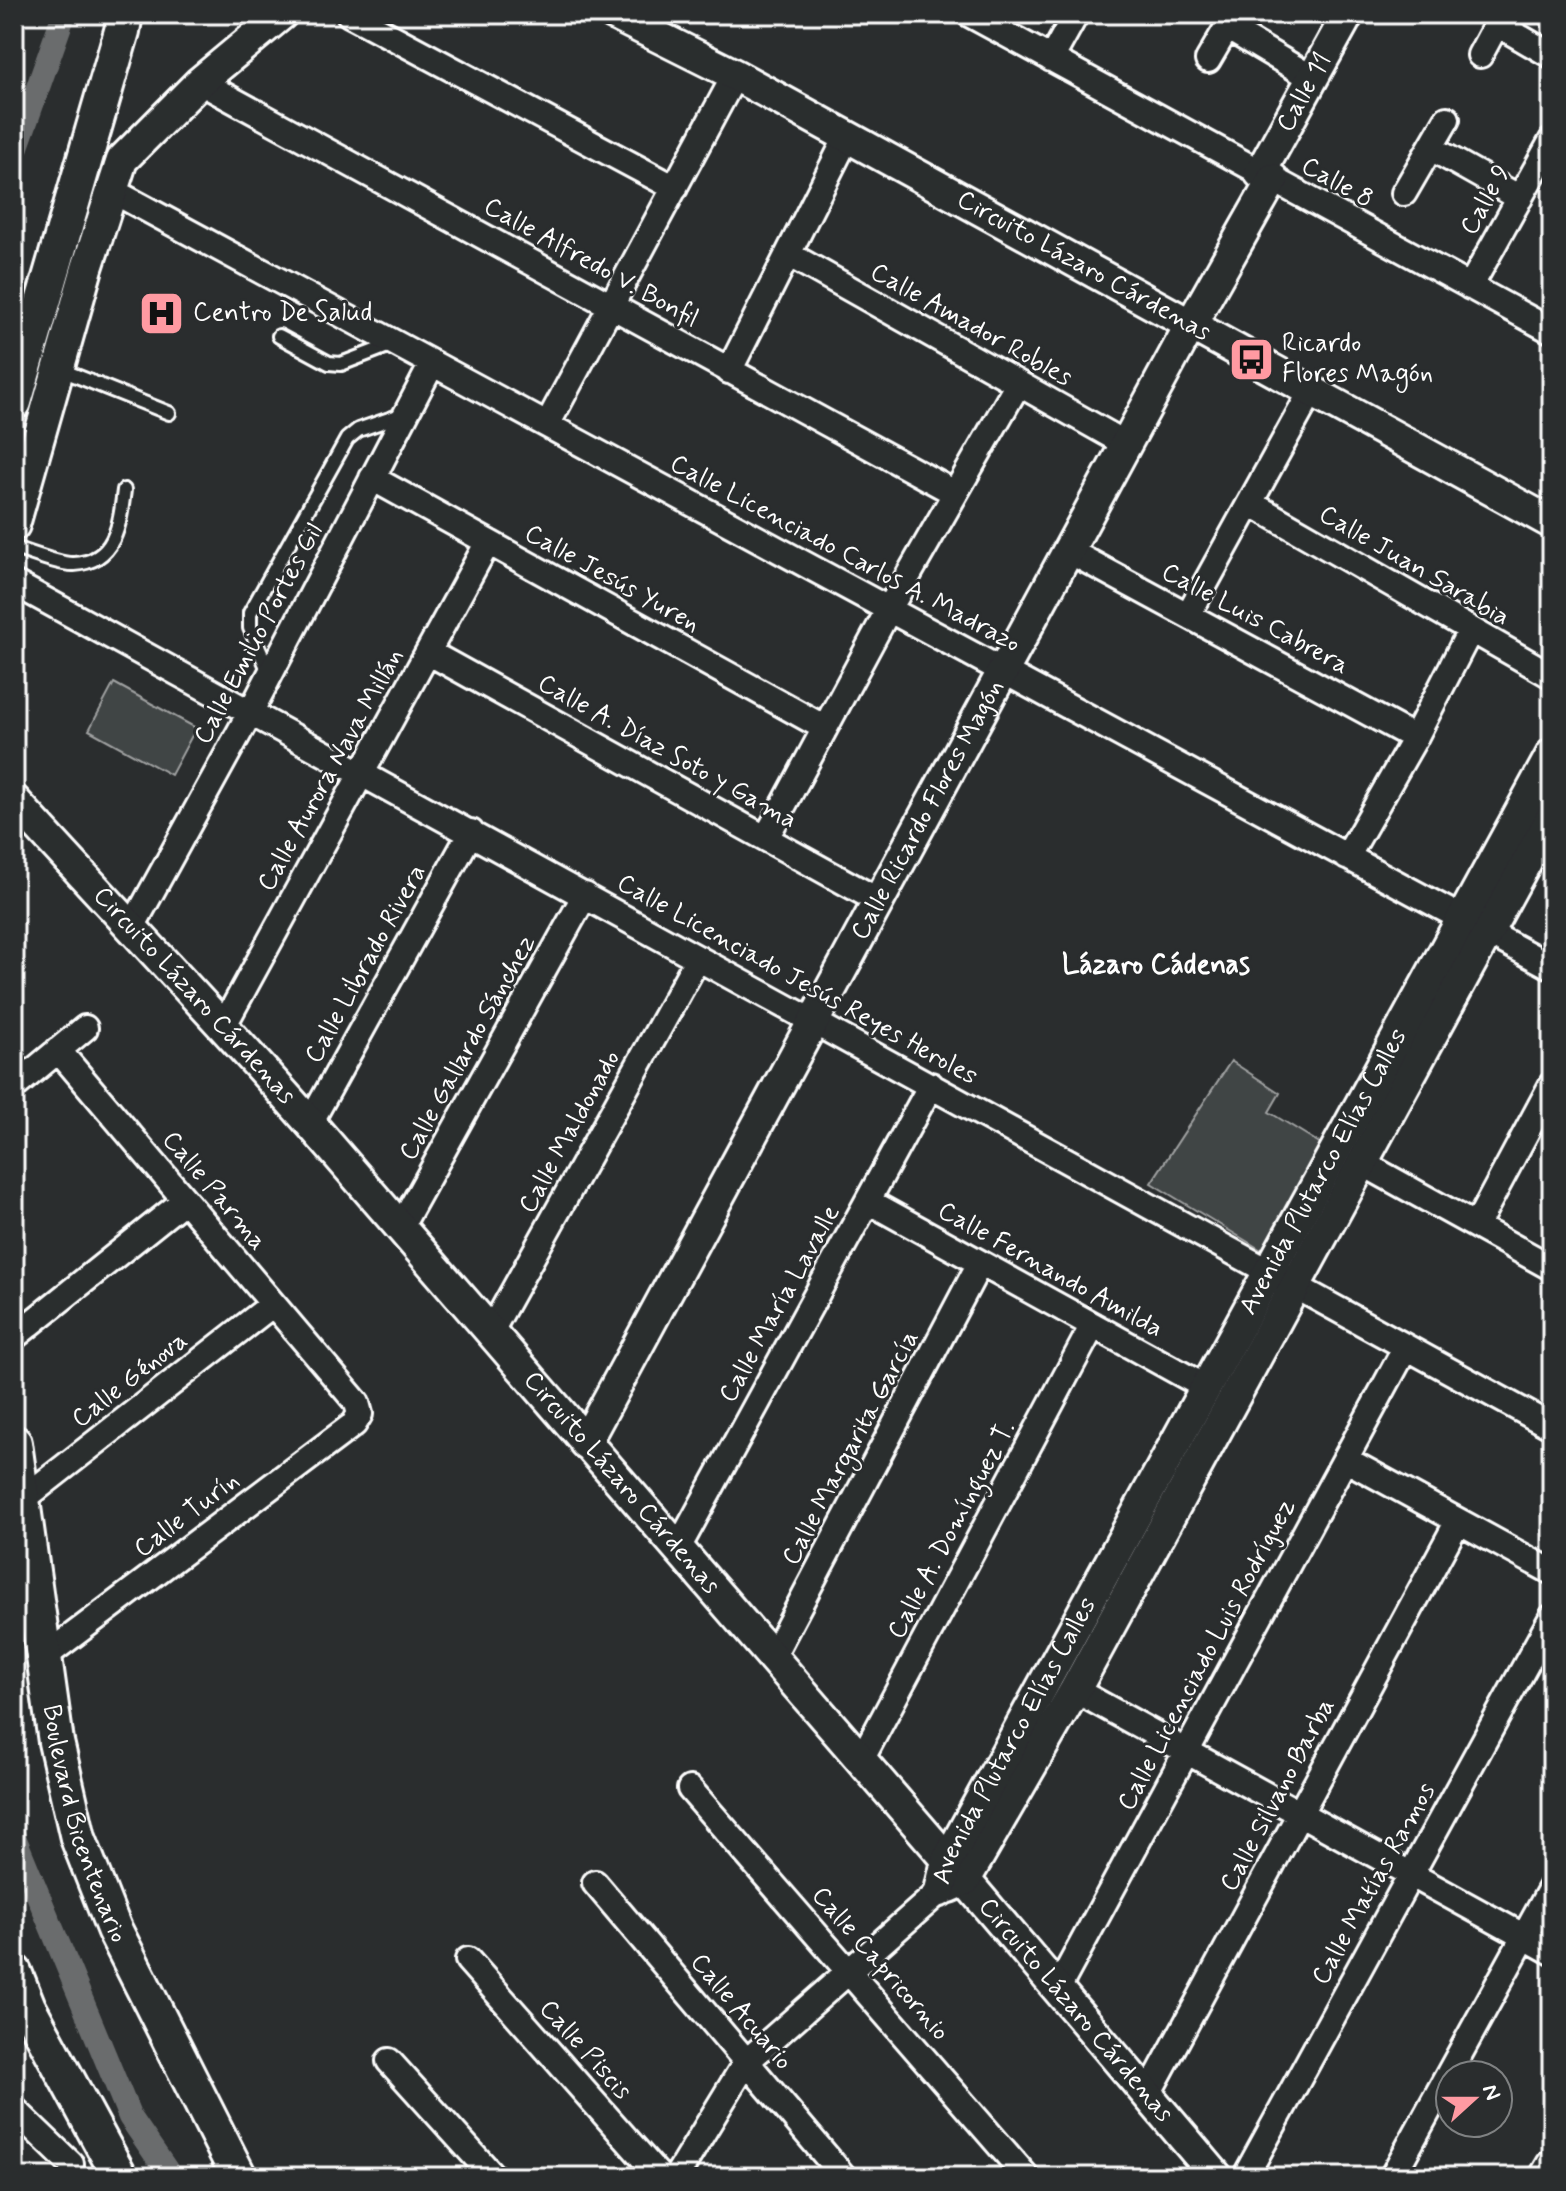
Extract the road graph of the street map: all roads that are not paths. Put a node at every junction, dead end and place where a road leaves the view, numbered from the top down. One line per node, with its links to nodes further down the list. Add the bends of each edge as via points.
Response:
1 (125, 14): 18 (main road)
2 (282, 14): 16 (street)
3 (349, 14): 25 (street)
4 (613, 14): 14 (street, Circuito Lázaro Cárdenas)
5 (969, 14): 12 (street, Calle 8)
6 (1076, 14): 12 (street)
7 (1348, 14): 15 (street, Calle 11)
8 (1499, 19): 10 (street); 11 (street)
9 (1231, 21): 13 (street); 15 (street)
10 (1480, 55)
11 (1552, 56)
12 (1051, 59): 24 (street, Calle 8)
13 (1208, 60)
14 (735, 75): 19 (street, Circuito Lázaro Cárdenas); 25 (street)
15 (1312, 78): 24 (street, Calle 11)
16 (200, 82): 22 (street); 32 (street, Calle Alfredo V. Bonfil)
17 (1447, 119): 21 (street)
18 (93, 133): 22 (street, via 106,145); 23 (main road)
19 (847, 137): 29 (street); 33 (street, Circuito Lázaro Cárdenas)
20 (1552, 140): 28 (street, Calle 9)
21 (1431, 148): 27 (street); 28 (street)
22 (131, 150): 26 (street)
23 (82, 171): 30 (street, via 81,249); 42 (main road)
24 (1267, 176): 31 (street, Calle 8); 33 (street, Calle Ricardo Flores Magón)
25 (675, 188): 32 (street)
26 (111, 190): 30 (street); 36 (street, Calle Licenciado Carlos A. Madrazo)
27 (1404, 193)
28 (1520, 198): 31 (street, Calle 9)
29 (788, 254): 39 (street); 40 (street, Calle Amador Robles)
30 (87, 268): 38 (street)
31 (1470, 287): 34 (street, Calle 8)
32 (611, 306): 39 (street, Calle Alfredo V. Bonfil); 45 (street)
33 (1190, 326): 41 (street, Circuito Lázaro Cárdenas); 46 (street, Calle Ricardo Flores Magón)
34 (1552, 331)
35 (279, 336): 36 (lane, via 329,363 341,364)
36 (394, 343): 37 (street, Calle Licenciado Carlos A. Madrazo)
37 (432, 364): 44 (street, Calle Emilio Portes Gil); 45 (street, Calle Licenciado Carlos A. Madrazo)
38 (59, 369): 43 (lane); 52 (street)
39 (729, 371): 49 (street, Calle Alfredo V. Bonfil)
40 (1018, 384): 46 (street, Calle Amador Robles); 49 (street)
41 (1311, 392): 50 (street); 51 (street, Circuito Lázaro Cárdenas)
42 (14, 402)
43 (169, 413)
44 (407, 413): 47 (street, Calle Emilio Portes Gil); 62 (lane, via 347,439 250,613 250,628)
45 (547, 425): 57 (street, Calle Licenciado Carlos A. Madrazo)
46 (1126, 444): 55 (street, Calle Ricardo Flores Magón)
47 (372, 478): 53 (street, Calle Jesús Yuren); 62 (street, Calle Emilio Portes Gil)
48 (124, 490): 54 (lane, via 119,529 100,557 73,565)
49 (955, 493): 57 (street)
50 (1250, 503): 58 (street); 59 (street, Calle Juan Sarabia)
51 (1552, 523)
52 (14, 525)
53 (488, 542): 60 (street, Calle Aurora Nava Millán); 65 (street, Calle Jesús Yuren)
54 (14, 548)
55 (1069, 551): 58 (street, Calle Luis Cabrera); 61 (street, Calle Ricardo Flores Magón)
56 (14, 583): 64 (street, Calle Licenciado Jesús Reyes Heroles)
57 (889, 609): 61 (street, Calle Licenciado Carlos A. Madrazo); 65 (street)
58 (1188, 615): 66 (street, Calle Luis Cabrera)
59 (1470, 631): 63 (street, Calle Juan Sarabia); 66 (street)
60 (428, 652): 68 (street, Calle Aurora Nava Millán); 72 (street, Calle A. Díaz Soto y Gama)
61 (1004, 672): 73 (street, Calle Licenciado Carlos A. Madrazo); 75 (street, Calle Ricardo Flores Magón)
62 (270, 674): 64 (street, Calle Emilio Portes Gil)
63 (1552, 676)
64 (251, 711): 68 (street, Calle Licenciado Jesús Reyes Heroles); 77 (street, Calle Emilio Portes Gil)
65 (825, 728): 72 (street)
66 (1415, 738): 73 (street)
67 (1552, 754): 76 (street, Avenida Plutarco Elías Calles)
68 (362, 773): 71 (street, Calle Licenciado Jesús Reyes Heroles); 81 (street, Calle Aurora Nava Millán)
69 (14, 800): 77 (street, Circuito Lázaro Cárdenas)
70 (1552, 815): 76 (street, Avenida Plutarco Elías Calles)
71 (471, 832): 74 (street, Calle Licenciado Jesús Reyes Heroles); 88 (street, Calle Librado Rivera)
72 (766, 838): 75 (street, Calle A. Díaz Soto y Gama)
73 (1347, 857): 76 (street, Calle Licenciado Carlos A. Madrazo)
74 (585, 895): 78 (street, Calle Licenciado Jesús Reyes Heroles); 93 (street, Calle Gallardo Sánchez)
75 (879, 901): 80 (street, Calle Ricardo Flores Magón)
76 (1475, 926): 79 (street, Calle Licenciado Carlos A. Madrazo); 89 (street, Avenida Plutarco Elías Calles); 96 (street, Avenida Plutarco Elías Calles)
77 (131, 929): 81 (street, Circuito Lázaro Cárdenas)
78 (698, 958): 80 (street, Calle Licenciado Jesús Reyes Heroles); 100 (street, Calle Maldonado)
79 (1552, 967)
80 (814, 1021): 85 (street, Calle Licenciado Jesús Reyes Heroles); 106 (street, Calle Ricardo Flores Magón)
81 (224, 1025): 88 (street, Circuito Lázaro Cárdenas)
82 (85, 1028): 83 (street)
83 (58, 1050): 86 (street); 90 (street, Calle Parma)
84 (1552, 1084): 87 (street)
85 (931, 1085): 91 (street, Calle María Lavalle); 96 (street, Calle Licenciado Jesús Reyes Heroles)
86 (14, 1087)
87 (1545, 1116): 92 (street)
88 (310, 1123): 93 (street, Circuito Lázaro Cárdenas)
89 (1362, 1163): 92 (street); 97 (street, Avenida Plutarco Elías Calles)
90 (185, 1200): 98 (street, Calle Parma); 101 (street)
91 (868, 1201): 94 (street, Calle Fernando Amilda); 110 (street, Calle María Lavalle)
92 (1476, 1226): 95 (street)
93 (400, 1228): 100 (street, Circuito Lázaro Cárdenas)
94 (980, 1263): 99 (street, Calle Fernando Amilda); 114 (street, Calle Margarita García)
95 (1552, 1268)
96 (1269, 1271): 97 (street, Calle Licenciado Jesús Reyes Heroles); 103 (street, Avenida Plutarco Elías Calles)
97 (1295, 1286): 102 (street, Calle Licenciado Jesús Reyes Heroles); 115 (street, Avenida Plutarco Elías Calles)
98 (273, 1304): 104 (street, Calle Parma, via 357,1403); 108 (street, Calle Génova)
99 (1093, 1325): 103 (street, Calle Fernando Amilda); 117 (street, Calle A. Domínguez T.)
100 (490, 1333): 106 (street, Circuito Lázaro Cárdenas)
101 (14, 1337)
102 (1406, 1347): 105 (street, Calle Licenciado Jesús Reyes Heroles); 107 (street, Calle Licenciado Luis Rodríguez)
103 (1205, 1387): 121 (street, Avenida Plutarco Elías Calles)
104 (360, 1414): 113 (street, Calle Turín, via 354,1424)
105 (1552, 1427)
106 (585, 1443): 110 (street, Circuito Lázaro Cárdenas)
107 (1345, 1459): 109 (street); 116 (street, Calle Licenciado Luis Rodríguez)
108 (17, 1470): 113 (main road, Boulevard Bicentenario)
109 (1458, 1521): 111 (street); 119 (street, Calle Silvano Barba)
110 (677, 1550): 114 (street, Circuito Lázaro Cárdenas)
111 (1552, 1572)
112 (1552, 1617): 120 (street, Calle Matías Ramos)
113 (44, 1657): 138 (main road, Boulevard Bicentenario, via 78,1838 114,1929)
114 (771, 1659): 117 (street, Circuito Lázaro Cárdenas)
115 (1075, 1690): 116 (street); 121 (street, Avenida Plutarco Elías Calles)
116 (1187, 1751): 119 (street); 129 (street, Calle Licenciado Luis Rodríguez)
117 (860, 1762): 121 (street, Circuito Lázaro Cárdenas)
118 (690, 1789): 127 (street, Calle Capricornio)
119 (1300, 1813): 120 (street); 132 (street, Calle Silvano Barba)
120 (1411, 1874): 124 (street); 145 (street, Calle Matías Ramos)
121 (951, 1877): 127 (street); 129 (street, Circuito Lázaro Cárdenas)
122 (595, 1883): 131 (street, Calle Acuario)
123 (1552, 1886): 124 (street)
124 (1524, 1936): 125 (street); 146 (street)
125 (1552, 1952)
126 (468, 1960): 140 (street, Calle Piscis)
127 (849, 1970): 131 (street); 143 (street, Calle Capricornio)
128 (14, 1972): 134 (main road)
129 (1057, 1990): 132 (street, Circuito Lázaro Cárdenas)
130 (389, 2061): 139 (street)
131 (746, 2062): 141 (street); 142 (street, Calle Acuario)
132 (1147, 2096): 144 (street, Circuito Lázaro Cárdenas)
133 (14, 2109): 136 (street)
134 (97, 2137): 136 (street); 137 (main road)
135 (1552, 2165): 147 (street)
136 (64, 2171)
137 (120, 2177)
138 (239, 2177)
139 (494, 2177)
140 (660, 2177)
141 (676, 2177)
142 (844, 2177)
143 (1027, 2177)
144 (1217, 2177)
145 (1245, 2177)
146 (1392, 2177)
147 (1545, 2177)

